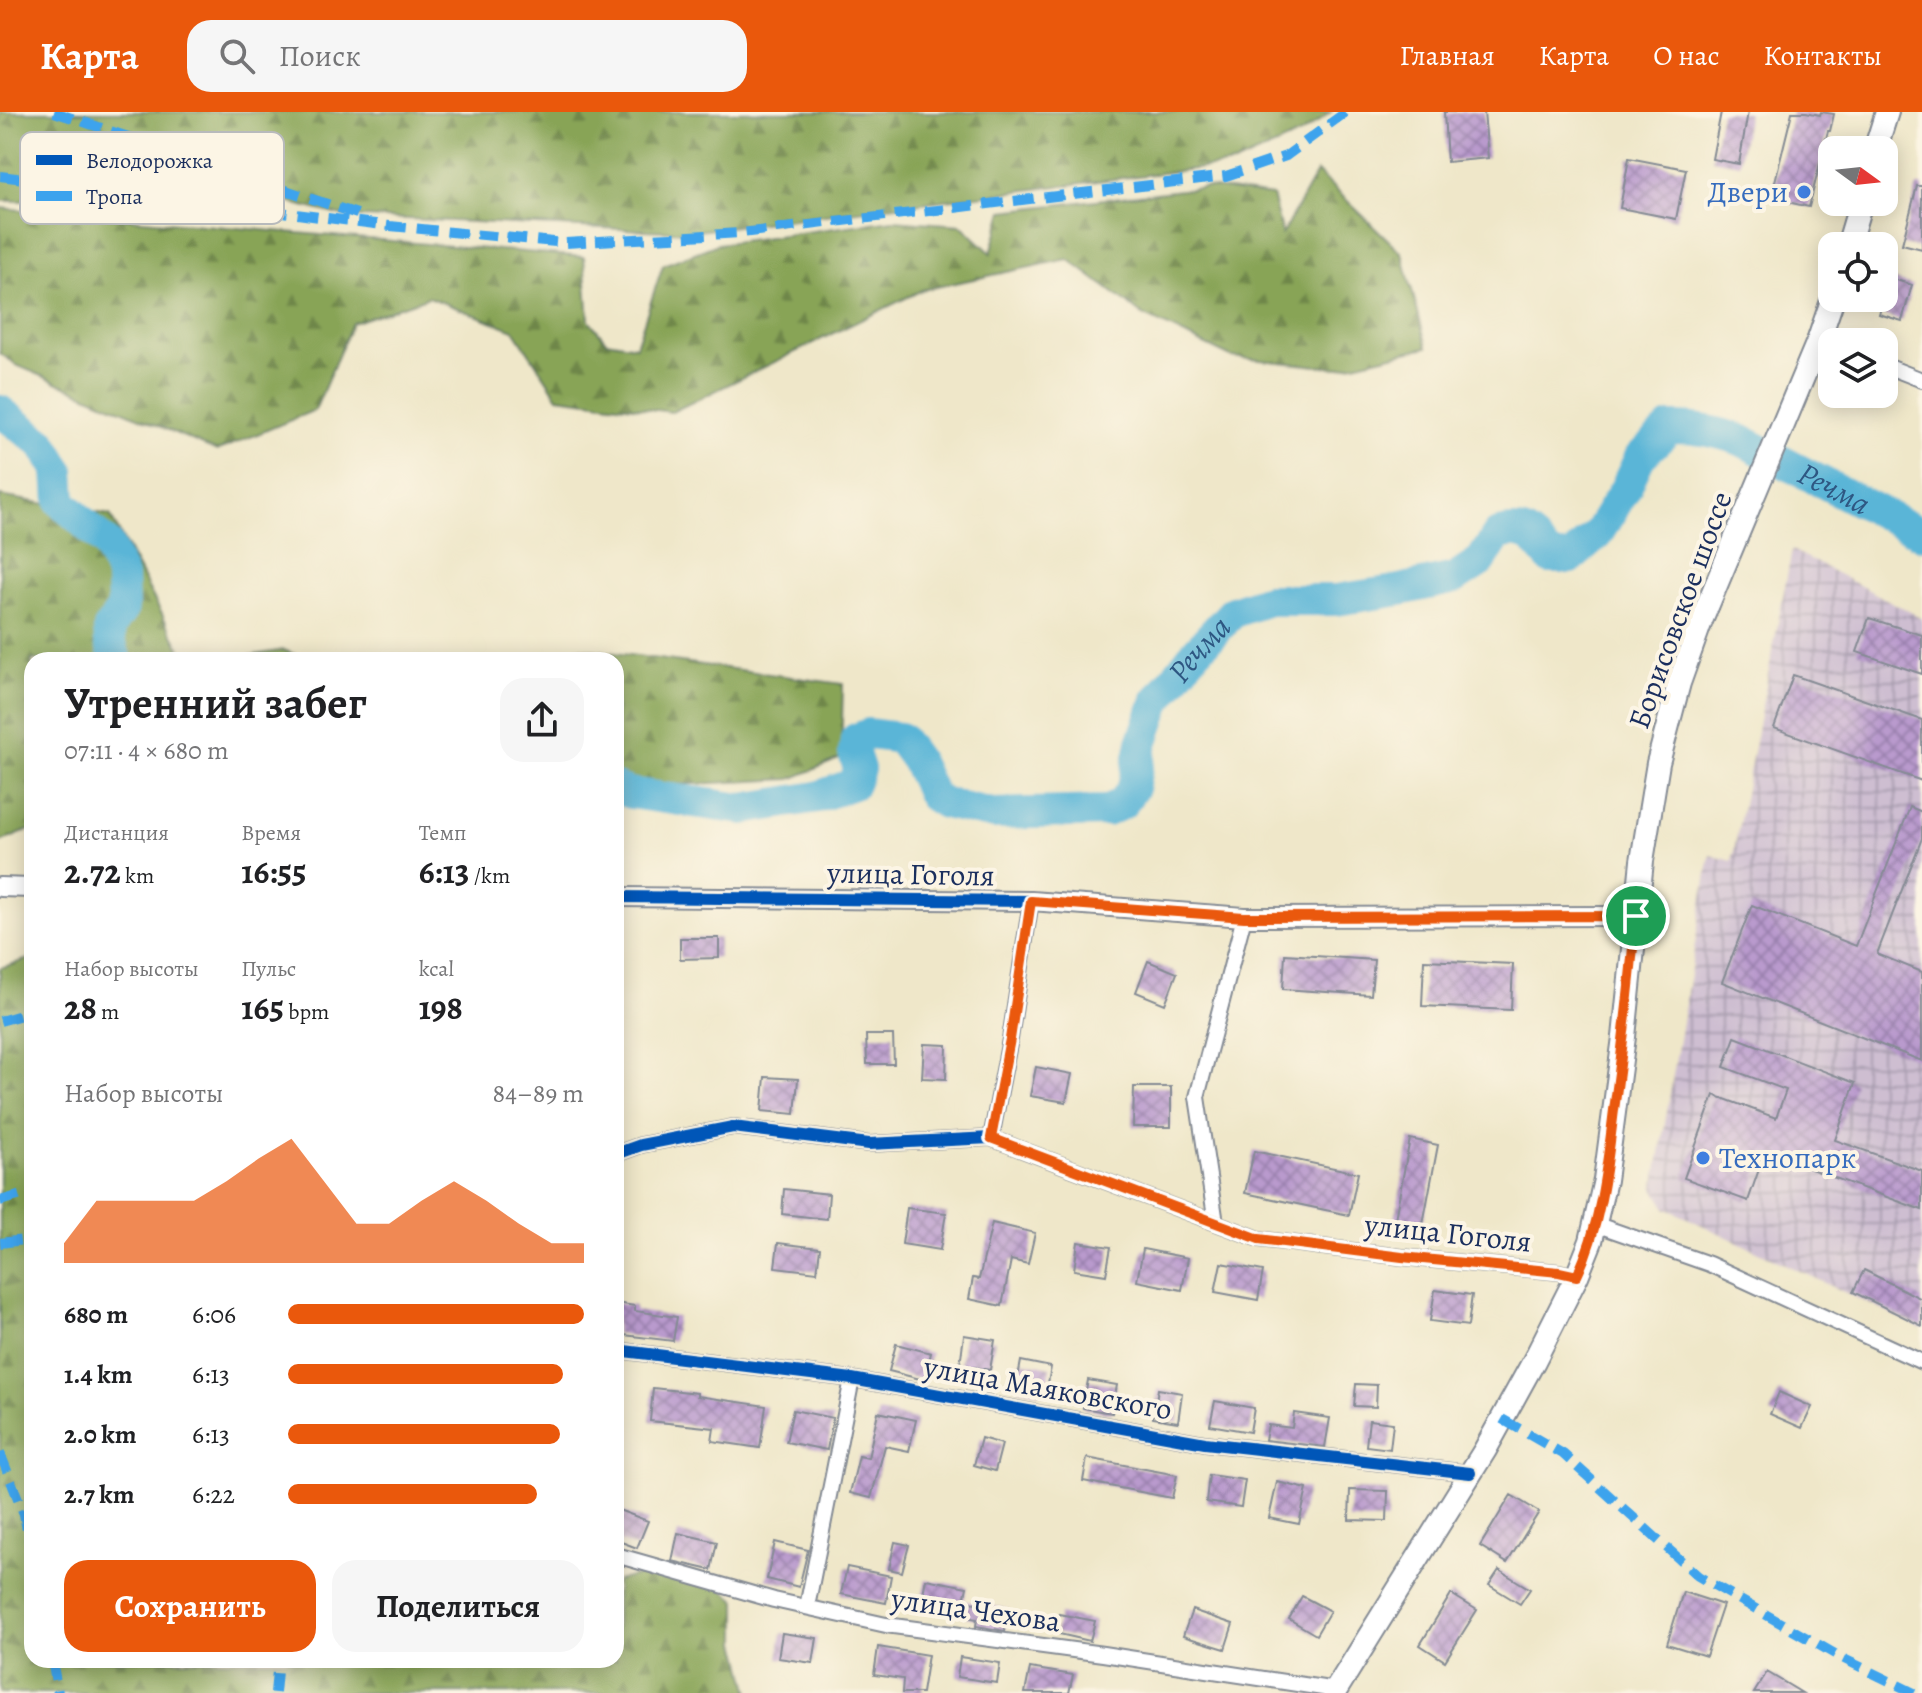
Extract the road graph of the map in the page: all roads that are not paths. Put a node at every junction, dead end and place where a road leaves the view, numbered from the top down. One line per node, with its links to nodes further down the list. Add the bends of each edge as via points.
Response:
1 (1887, 112): 2 (main road)
2 (1879, 136)
3 (1818, 356): 10 (main road, Борисовское шоссе, via 1752,498 1679,683 1658,763)
4 (1898, 371): 5 (street)
5 (1922, 380)
6 (0, 887): 7 (street)
7 (24, 888)
8 (624, 897): 9 (street, улица Гоголя)
9 (1031, 901): 11 (street, улица Гоголя); 12 (street)
10 (1636, 916): 11 (street, улица Гоголя); 15 (main road, Борисовское шоссе, via 1605,1180)
11 (1244, 917): 14 (street, via 1197,1097)
12 (991, 1138): 13 (street, улица Гоголя, via 869,1144 733,1127); 14 (street, улица Гоголя)
13 (624, 1151)
14 (1216, 1223): 16 (street, улица Гоголя, via 1259,1239)
15 (1595, 1224): 16 (main road, Борисовское шоссе); 18 (street, via 1709,1264)
16 (1577, 1276): 20 (main road, Борисовское шоссе)
17 (624, 1351): 19 (street, улица Маяковского)
18 (1922, 1362)
19 (852, 1379): 20 (street, улица Маяковского, via 1205,1443); 22 (street)
20 (1470, 1473): 23 (main road, Борисовское шоссе)
21 (624, 1557): 22 (street, улица Чехова)
22 (807, 1607): 23 (street, улица Чехова, via 886,1625)
23 (1335, 1691)

